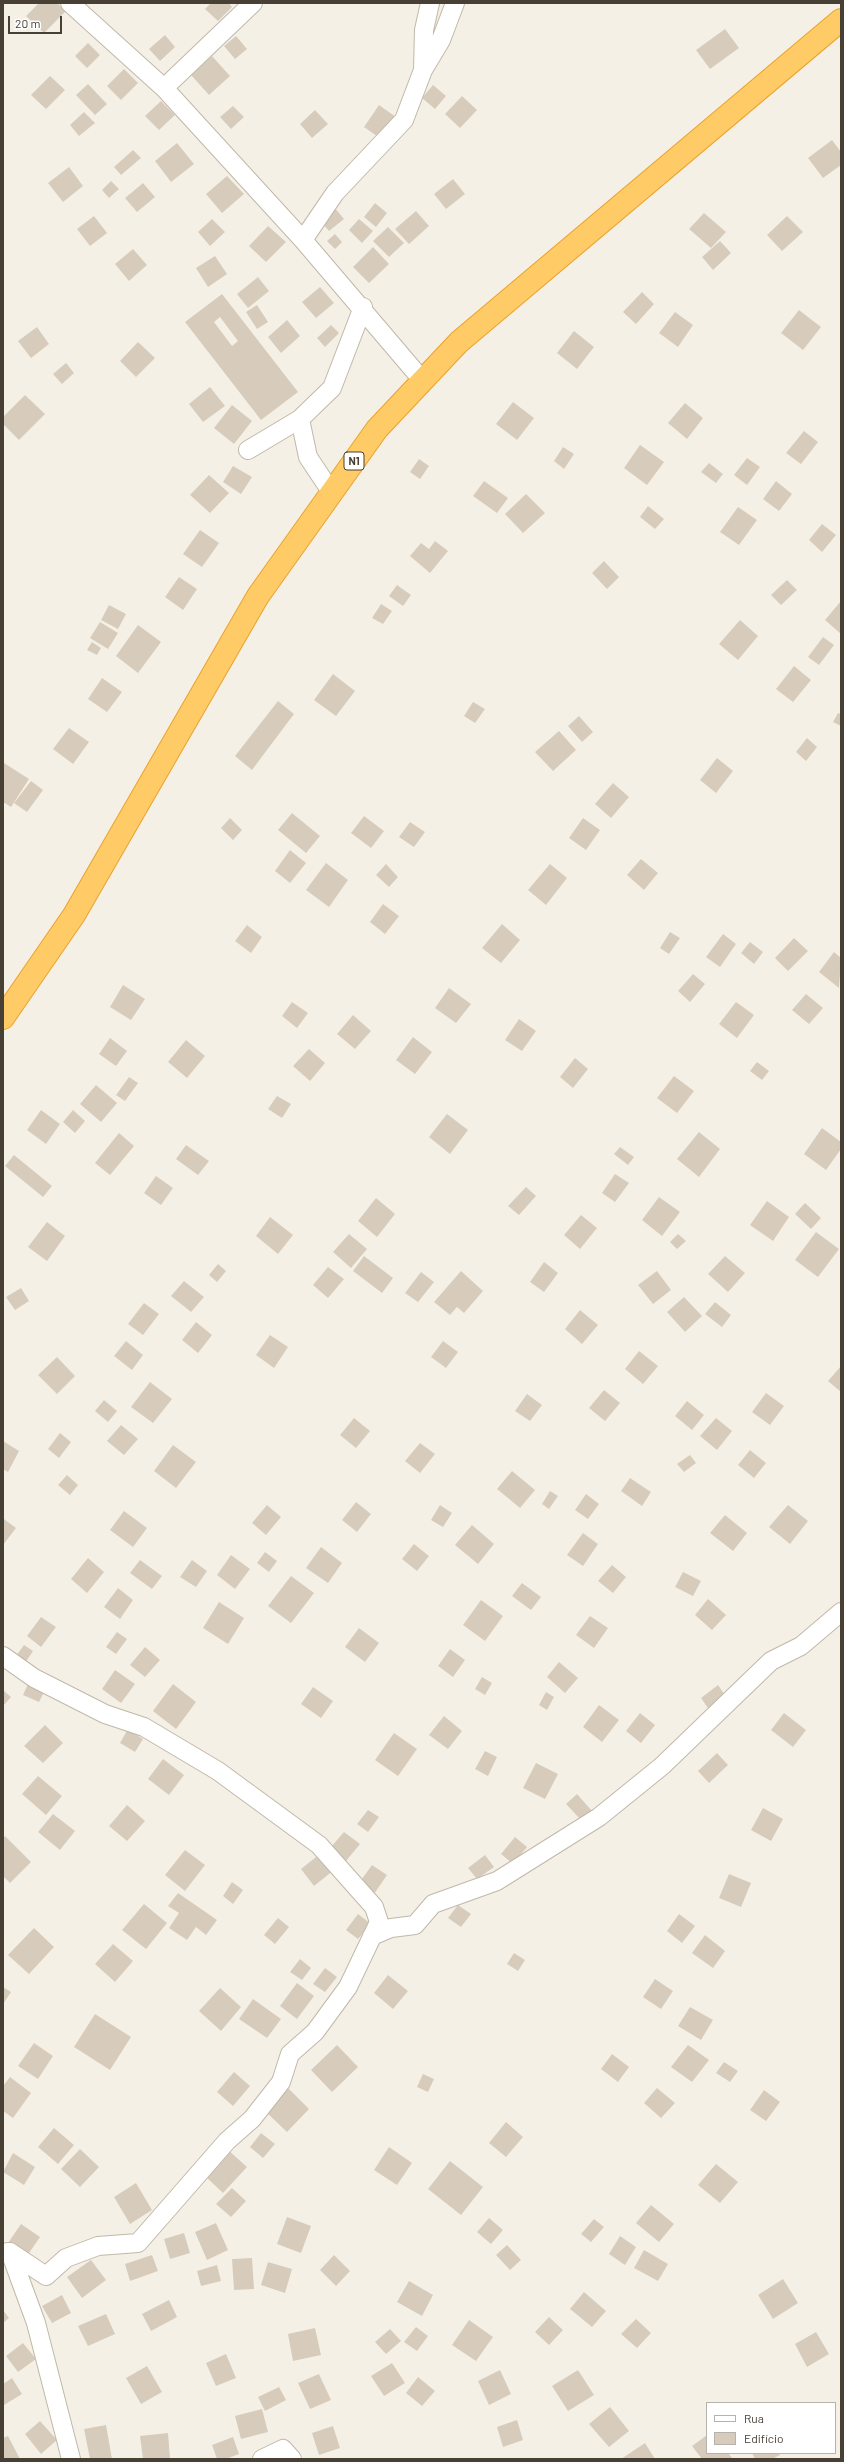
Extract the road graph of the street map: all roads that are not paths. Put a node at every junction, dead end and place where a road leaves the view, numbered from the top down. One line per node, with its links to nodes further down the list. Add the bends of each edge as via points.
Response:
1 (70, 3): 7 (street)
2 (253, 3): 7 (street)
3 (430, 3): 6 (street, via 424,30)
4 (455, 3): 6 (street, via 441,40)
5 (841, 20): 10 (highway, N1, via 465,337)
6 (423, 70): 8 (street, via 404,120 336,192)
7 (164, 88): 8 (street)
8 (303, 240): 9 (street)
9 (362, 307): 10 (street); 11 (street, via 332,388)
10 (423, 381): 13 (highway, N1, via 377,429)
11 (300, 419): 12 (street); 13 (street, via 308,457)
12 (248, 450)
13 (332, 493): 14 (highway, N1, via 258,596 74,915)
14 (3, 1018)
15 (841, 1612): 17 (street, via 801,1646 772,1661 662,1766 599,1817 497,1881 434,1904 415,1925 391,1928)
16 (3, 1656): 17 (street, via 34,1678 104,1714 144,1727 218,1771 319,1845 374,1907 379,1922)
17 (372, 1936): 18 (street, via 348,1987 315,2032 290,2054 281,2082 252,2119 228,2141 138,2243 91,2249 66,2258 46,2276)
18 (7, 2251): 19 (street, via 36,2323)
19 (71, 2459)
20 (262, 2459): 21 (street, via 283,2449)
21 (292, 2459)

